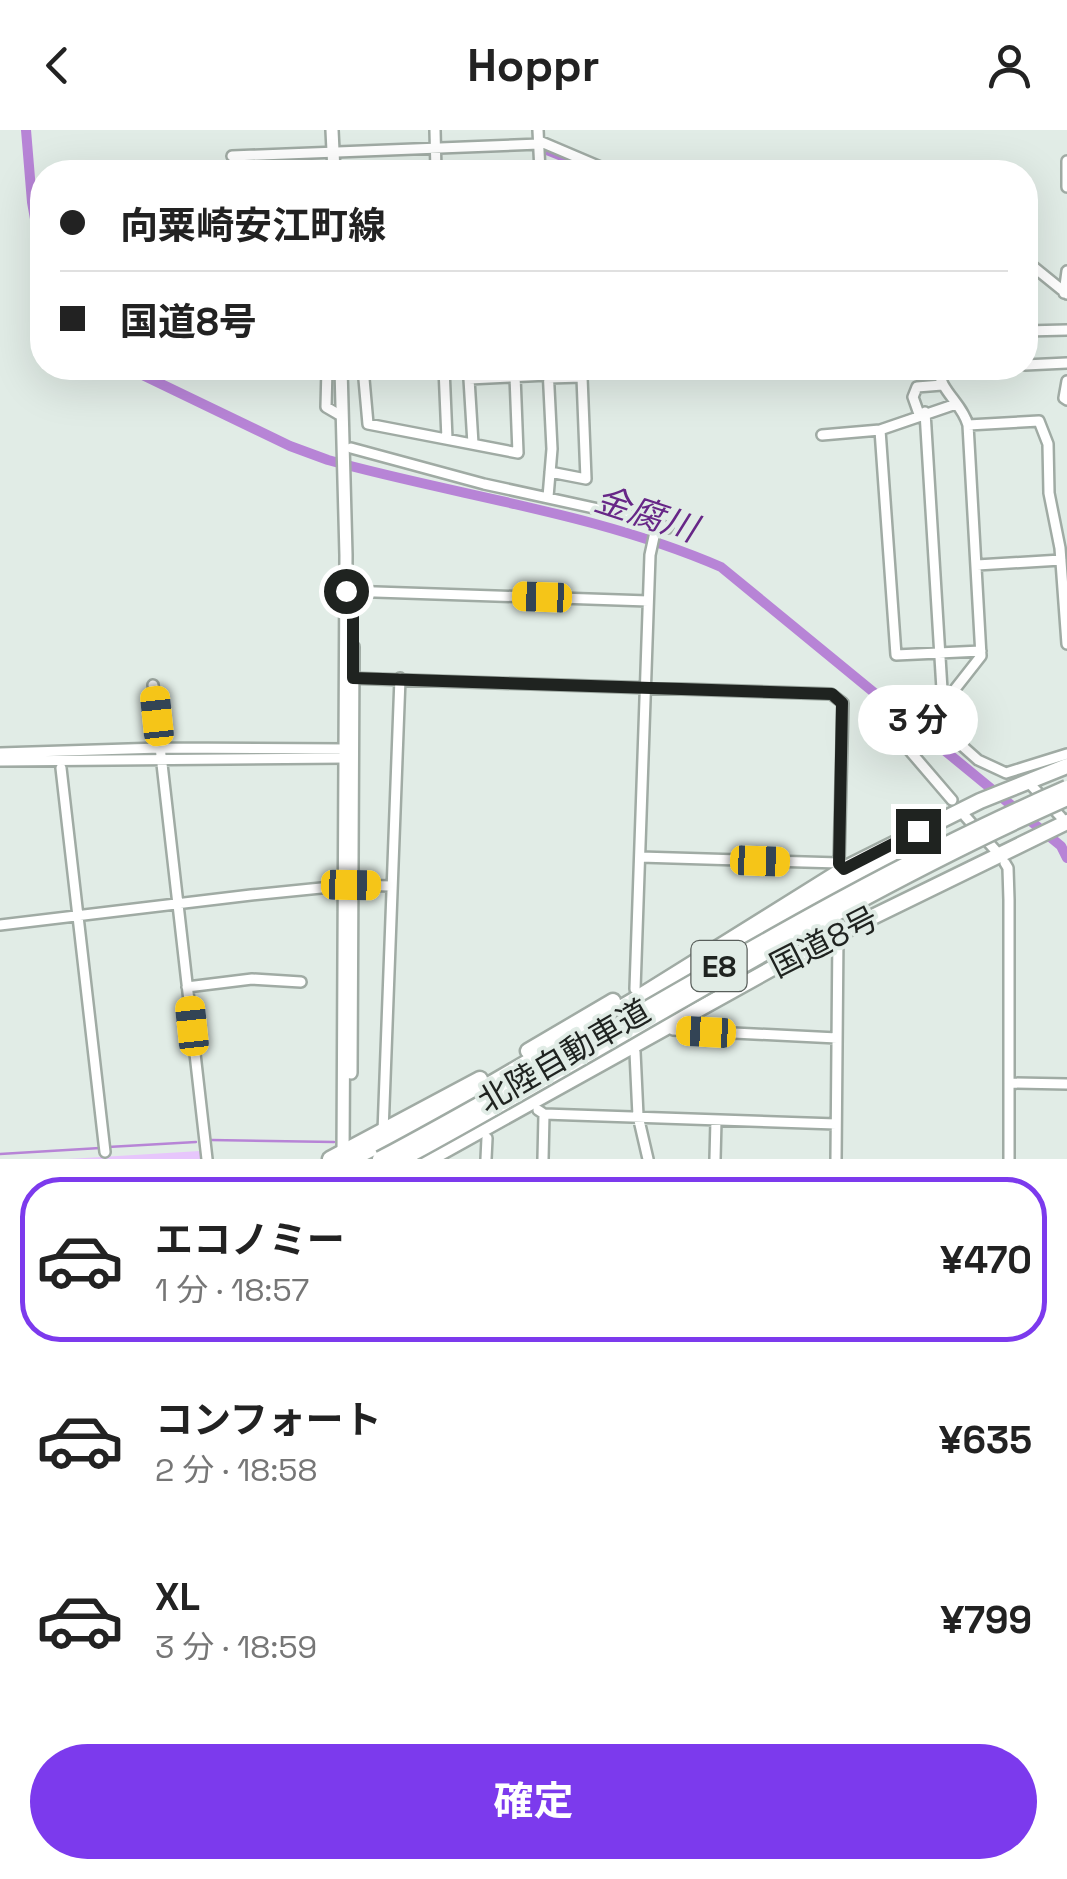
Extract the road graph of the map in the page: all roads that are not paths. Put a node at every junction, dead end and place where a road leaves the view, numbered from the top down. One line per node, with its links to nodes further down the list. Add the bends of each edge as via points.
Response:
1 (332, 130): 6 (main road)
2 (340, 130): 6 (main road)
3 (435, 130): 5 (street)
4 (539, 138): 5 (street); 10 (street)
5 (436, 148): 6 (street); 9 (street)
6 (337, 153): 7 (street); 8 (main road)
7 (232, 156)
8 (337, 160)
9 (436, 160)
10 (586, 160)
11 (1067, 163): 12 (street)
12 (1067, 187)
13 (1038, 271): 15 (street)
14 (1067, 271): 15 (street)
15 (1066, 294)
16 (1067, 330): 17 (street)
17 (1038, 331)
18 (1067, 363): 19 (street)
19 (1038, 364)
20 (327, 380): 34 (street, via 326,408)
21 (345, 380): 42 (main road)
22 (365, 380): 36 (street)
23 (445, 380): 40 (street)
24 (469, 380): 41 (street)
25 (515, 380): 41 (street, via 518,453)
26 (548, 380): 43 (street)
27 (582, 380): 43 (street, via 586,479)
28 (941, 380): 30 (street)
29 (1067, 382): 31 (street)
30 (942, 385): 32 (street); 33 (street, via 918,387 913,397)
31 (1067, 400)
32 (956, 404): 33 (street); 37 (street)
33 (922, 413): 38 (street); 51 (street)
34 (338, 414)
35 (356, 420): 36 (street)
36 (368, 424): 40 (street)
37 (968, 425): 45 (street, via 1039,421 1048,444); 46 (street)
38 (880, 430): 39 (street); 51 (street, via 896,654)
39 (822, 435)
40 (447, 439): 41 (street)
41 (473, 444)
42 (348, 447): 44 (street); 47 (main road)
43 (550, 472): 44 (street)
44 (548, 498): 48 (street, via 661,526 650,555)
45 (1061, 560): 46 (street); 49 (street)
46 (976, 565): 50 (street)
47 (349, 591): 48 (street); 52 (main road)
48 (648, 601): 55 (street)
49 (1066, 644)
50 (981, 651): 51 (street); 56 (street)
51 (938, 652): 56 (street)
52 (349, 678): 53 (street); 60 (main road)
53 (400, 678): 55 (street); 75 (street)
54 (153, 684): 59 (street)
55 (645, 686): 71 (street); 73 (street, via 832,694 842,703)
56 (943, 706): 57 (street)
57 (931, 720): 61 (street, via 990,768 1006,773 1020,774); 68 (street, via 910,751)
58 (0, 753): 59 (street)
59 (161, 753): 60 (street); 62 (street); 76 (street)
60 (347, 753): 74 (main road)
61 (1067, 754)
62 (0, 761)
63 (1067, 766): 68 (highway, 国道8号)
64 (61, 768): 77 (street)
65 (1031, 785): 69 (street)
66 (1067, 788): 85 (highway, 北陸自動車道 / E8, bridge, via 850,892)
67 (1067, 798): 87 (highway, 北陸自動車道 / E8, bridge, via 838,910)
68 (956, 810): 70 (street); 73 (highway, 国道8号); 85 (highway, bridge)
69 (1062, 822): 79 (highway, 国道8号)
70 (996, 851)
71 (640, 857): 73 (street); 82 (street)
72 (1004, 863): 88 (street)
73 (842, 866): 82 (highway, 国道8号)
74 (347, 886): 75 (street); 76 (street); 97 (main road)
75 (391, 886): 94 (street)
76 (178, 904): 77 (street); 81 (street)
77 (79, 915): 78 (street); 96 (street)
78 (0, 925)
79 (830, 932): 83 (highway, 国道8号); 84 (street); 87 (highway, bridge)
80 (301, 982): 81 (street, via 252,979)
81 (188, 988): 98 (street)
82 (635, 994): 86 (street); 94 (highway); 97 (highway, 国道8号, via 466,1098)
83 (667, 1026): 84 (street); 86 (highway, 国道8号)
84 (837, 1038): 93 (street)
85 (579, 1048): 99 (highway, 北陸自動車道 / E8, bridge)
86 (635, 1048): 90 (highway); 91 (street); 95 (highway)
87 (556, 1074): 100 (highway, 北陸自動車道 / E8, bridge)
88 (1009, 1083): 89 (street); 108 (street)
89 (1067, 1084)
90 (541, 1112): 91 (street); 95 (highway); 104 (street)
91 (638, 1116): 92 (street); 105 (street)
92 (716, 1120): 93 (street); 106 (street)
93 (836, 1124): 107 (street)
94 (383, 1132): 97 (highway)
95 (488, 1133): 101 (highway); 102 (highway); 103 (street)
96 (105, 1149)
97 (345, 1156)
98 (207, 1159)
99 (380, 1159)
100 (402, 1159)
101 (429, 1159)
102 (449, 1159)
103 (486, 1159)
104 (543, 1159)
105 (648, 1159)
106 (714, 1159)
107 (836, 1159)
108 (1010, 1159)

